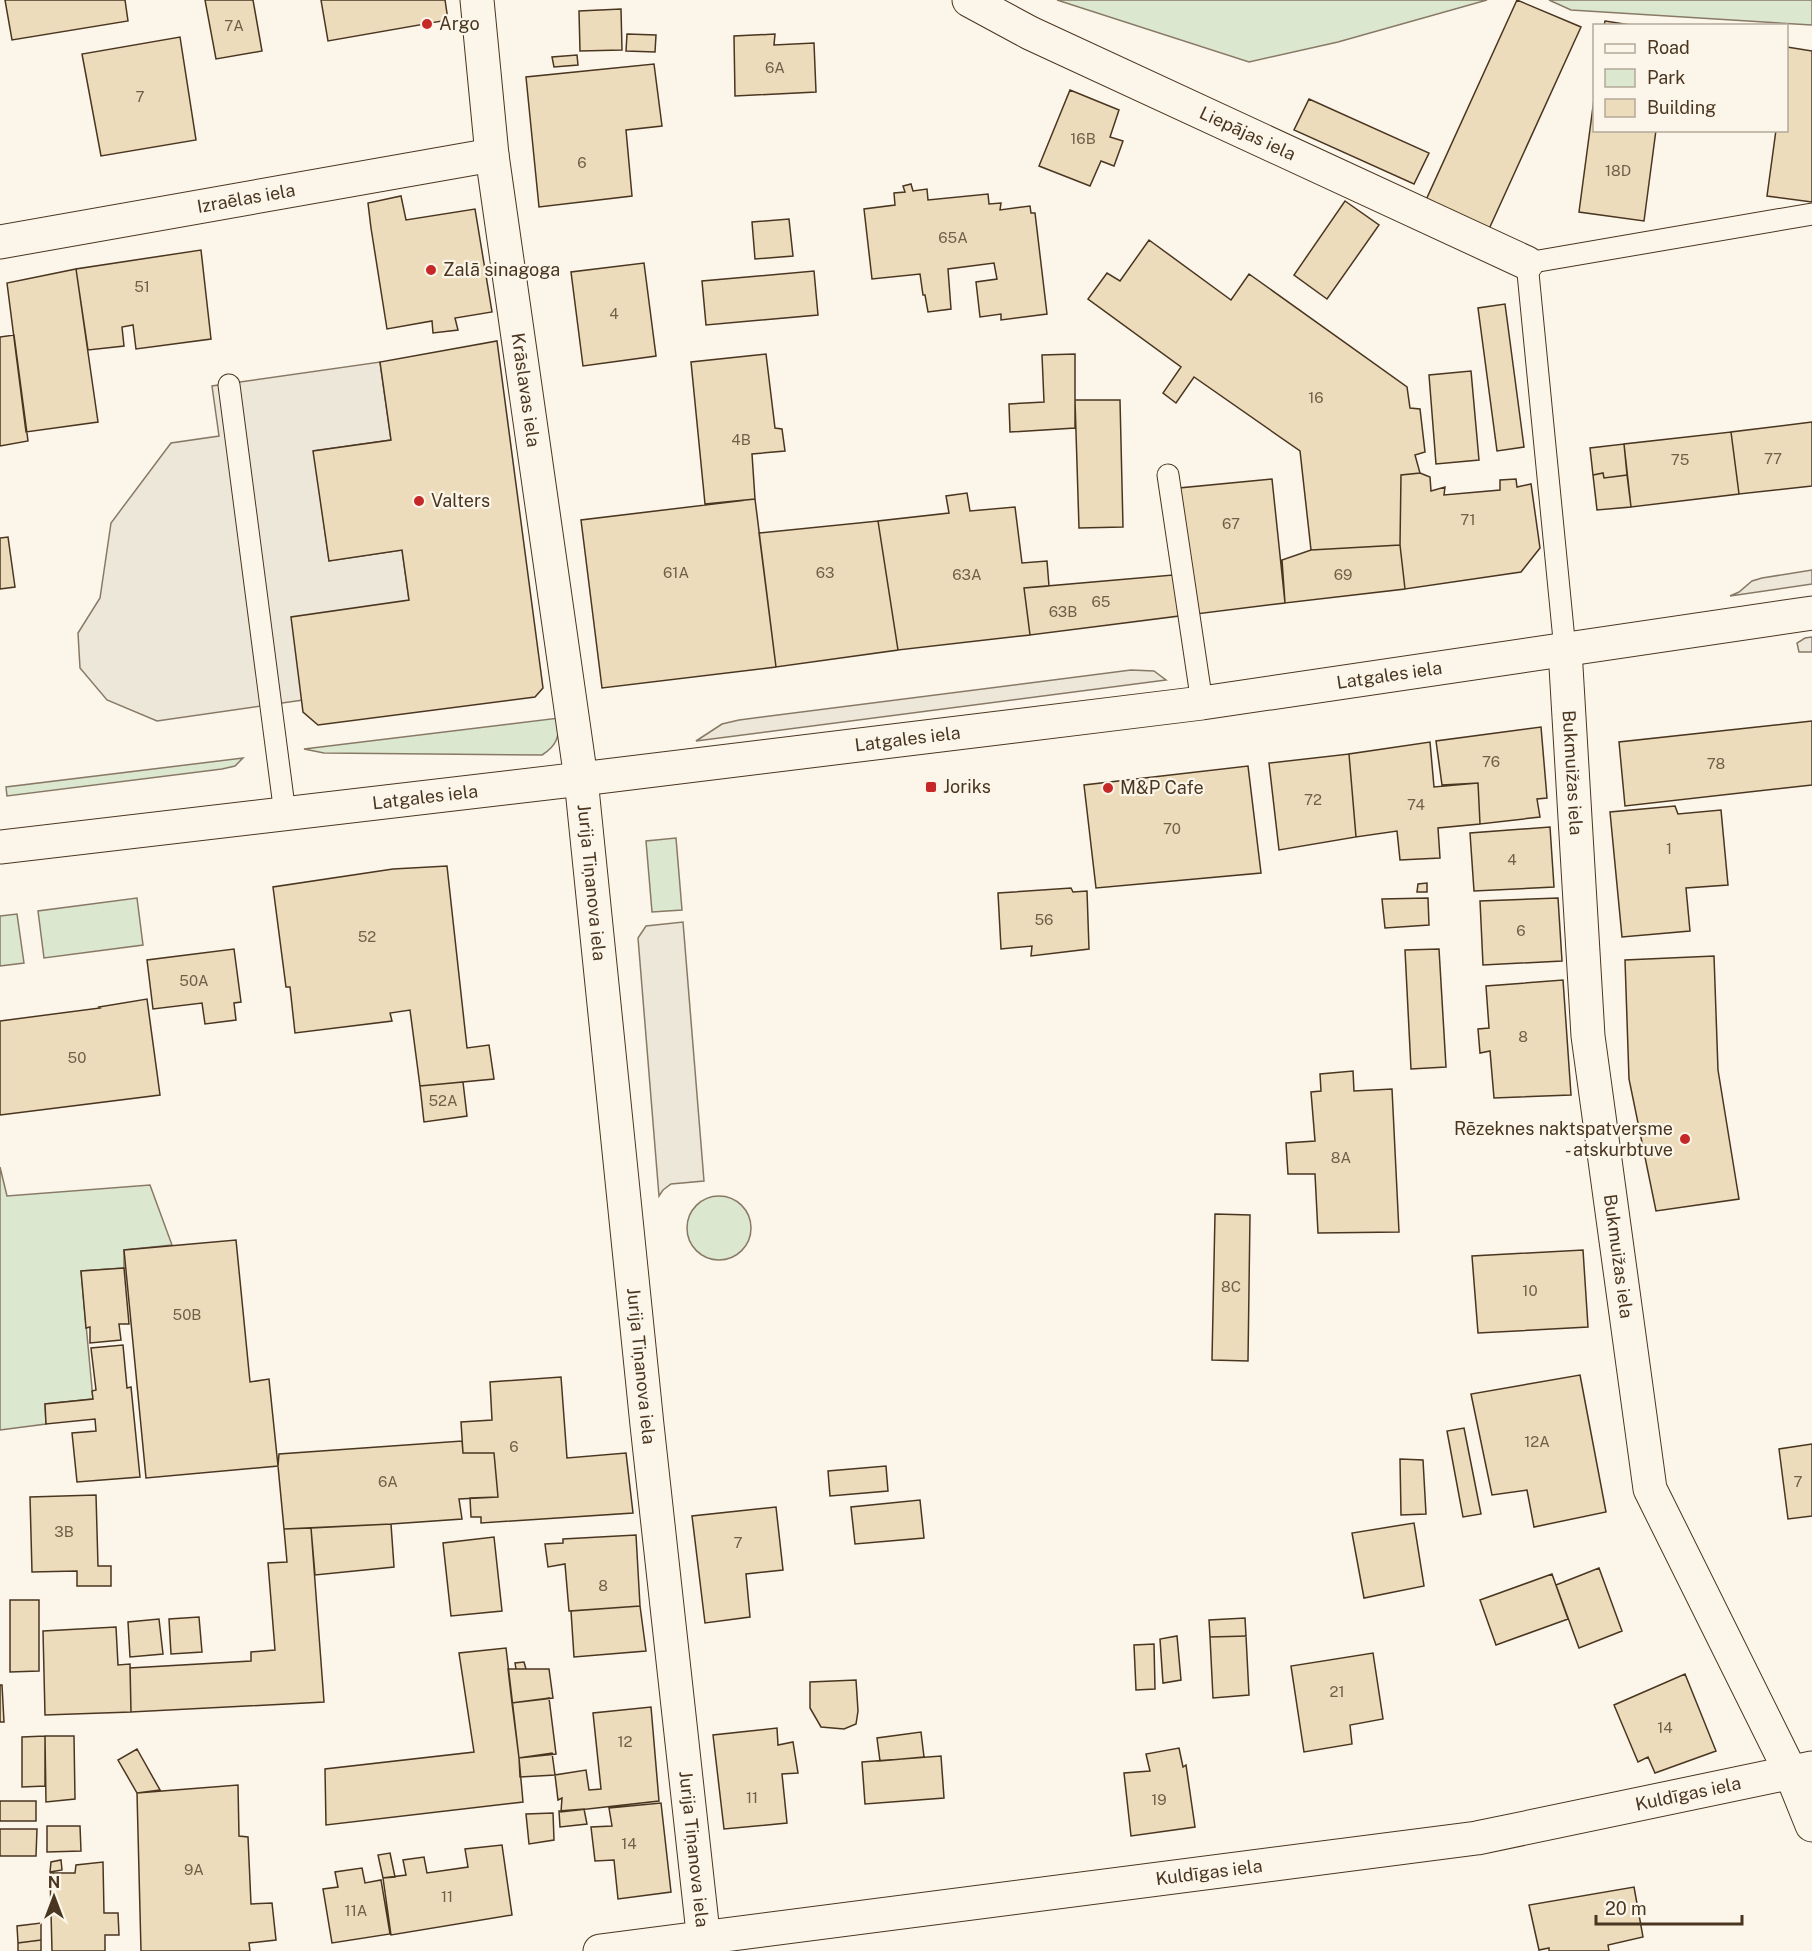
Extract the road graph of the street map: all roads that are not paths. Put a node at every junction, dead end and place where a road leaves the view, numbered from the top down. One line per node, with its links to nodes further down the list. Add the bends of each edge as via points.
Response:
1 (477, 0): 3 (street, Krāslavas iela)
2 (969, 0): 6 (street, Liepājas iela, via 1040,38)
3 (492, 155): 5 (street, Izraēlas iela); 12 (street, Krāslavas iela)
4 (1812, 214): 6 (lane)
5 (0, 242)
6 (1527, 263): 10 (lane)
7 (229, 385): 13 (lane)
8 (1168, 475): 11 (lane)
9 (1812, 613): 10 (street, Latgales iela)
10 (1565, 650): 11 (street, Latgales iela); 15 (street, Bukmuižas iela, via 1588,1036 1650,1489)
11 (1202, 703): 12 (street, Latgales iela)
12 (580, 779): 13 (street, Latgales iela); 17 (street, Jurija Tiņanova iela)
13 (285, 814): 14 (street, Latgales iela)
14 (0, 847)
15 (1801, 1771): 16 (street, Bukmuižas iela); 17 (street, Kuldīgas iela, via 1477,1838)
16 (1812, 1825)
17 (705, 1944): 18 (street, Kuldīgas iela)
18 (600, 1951)

